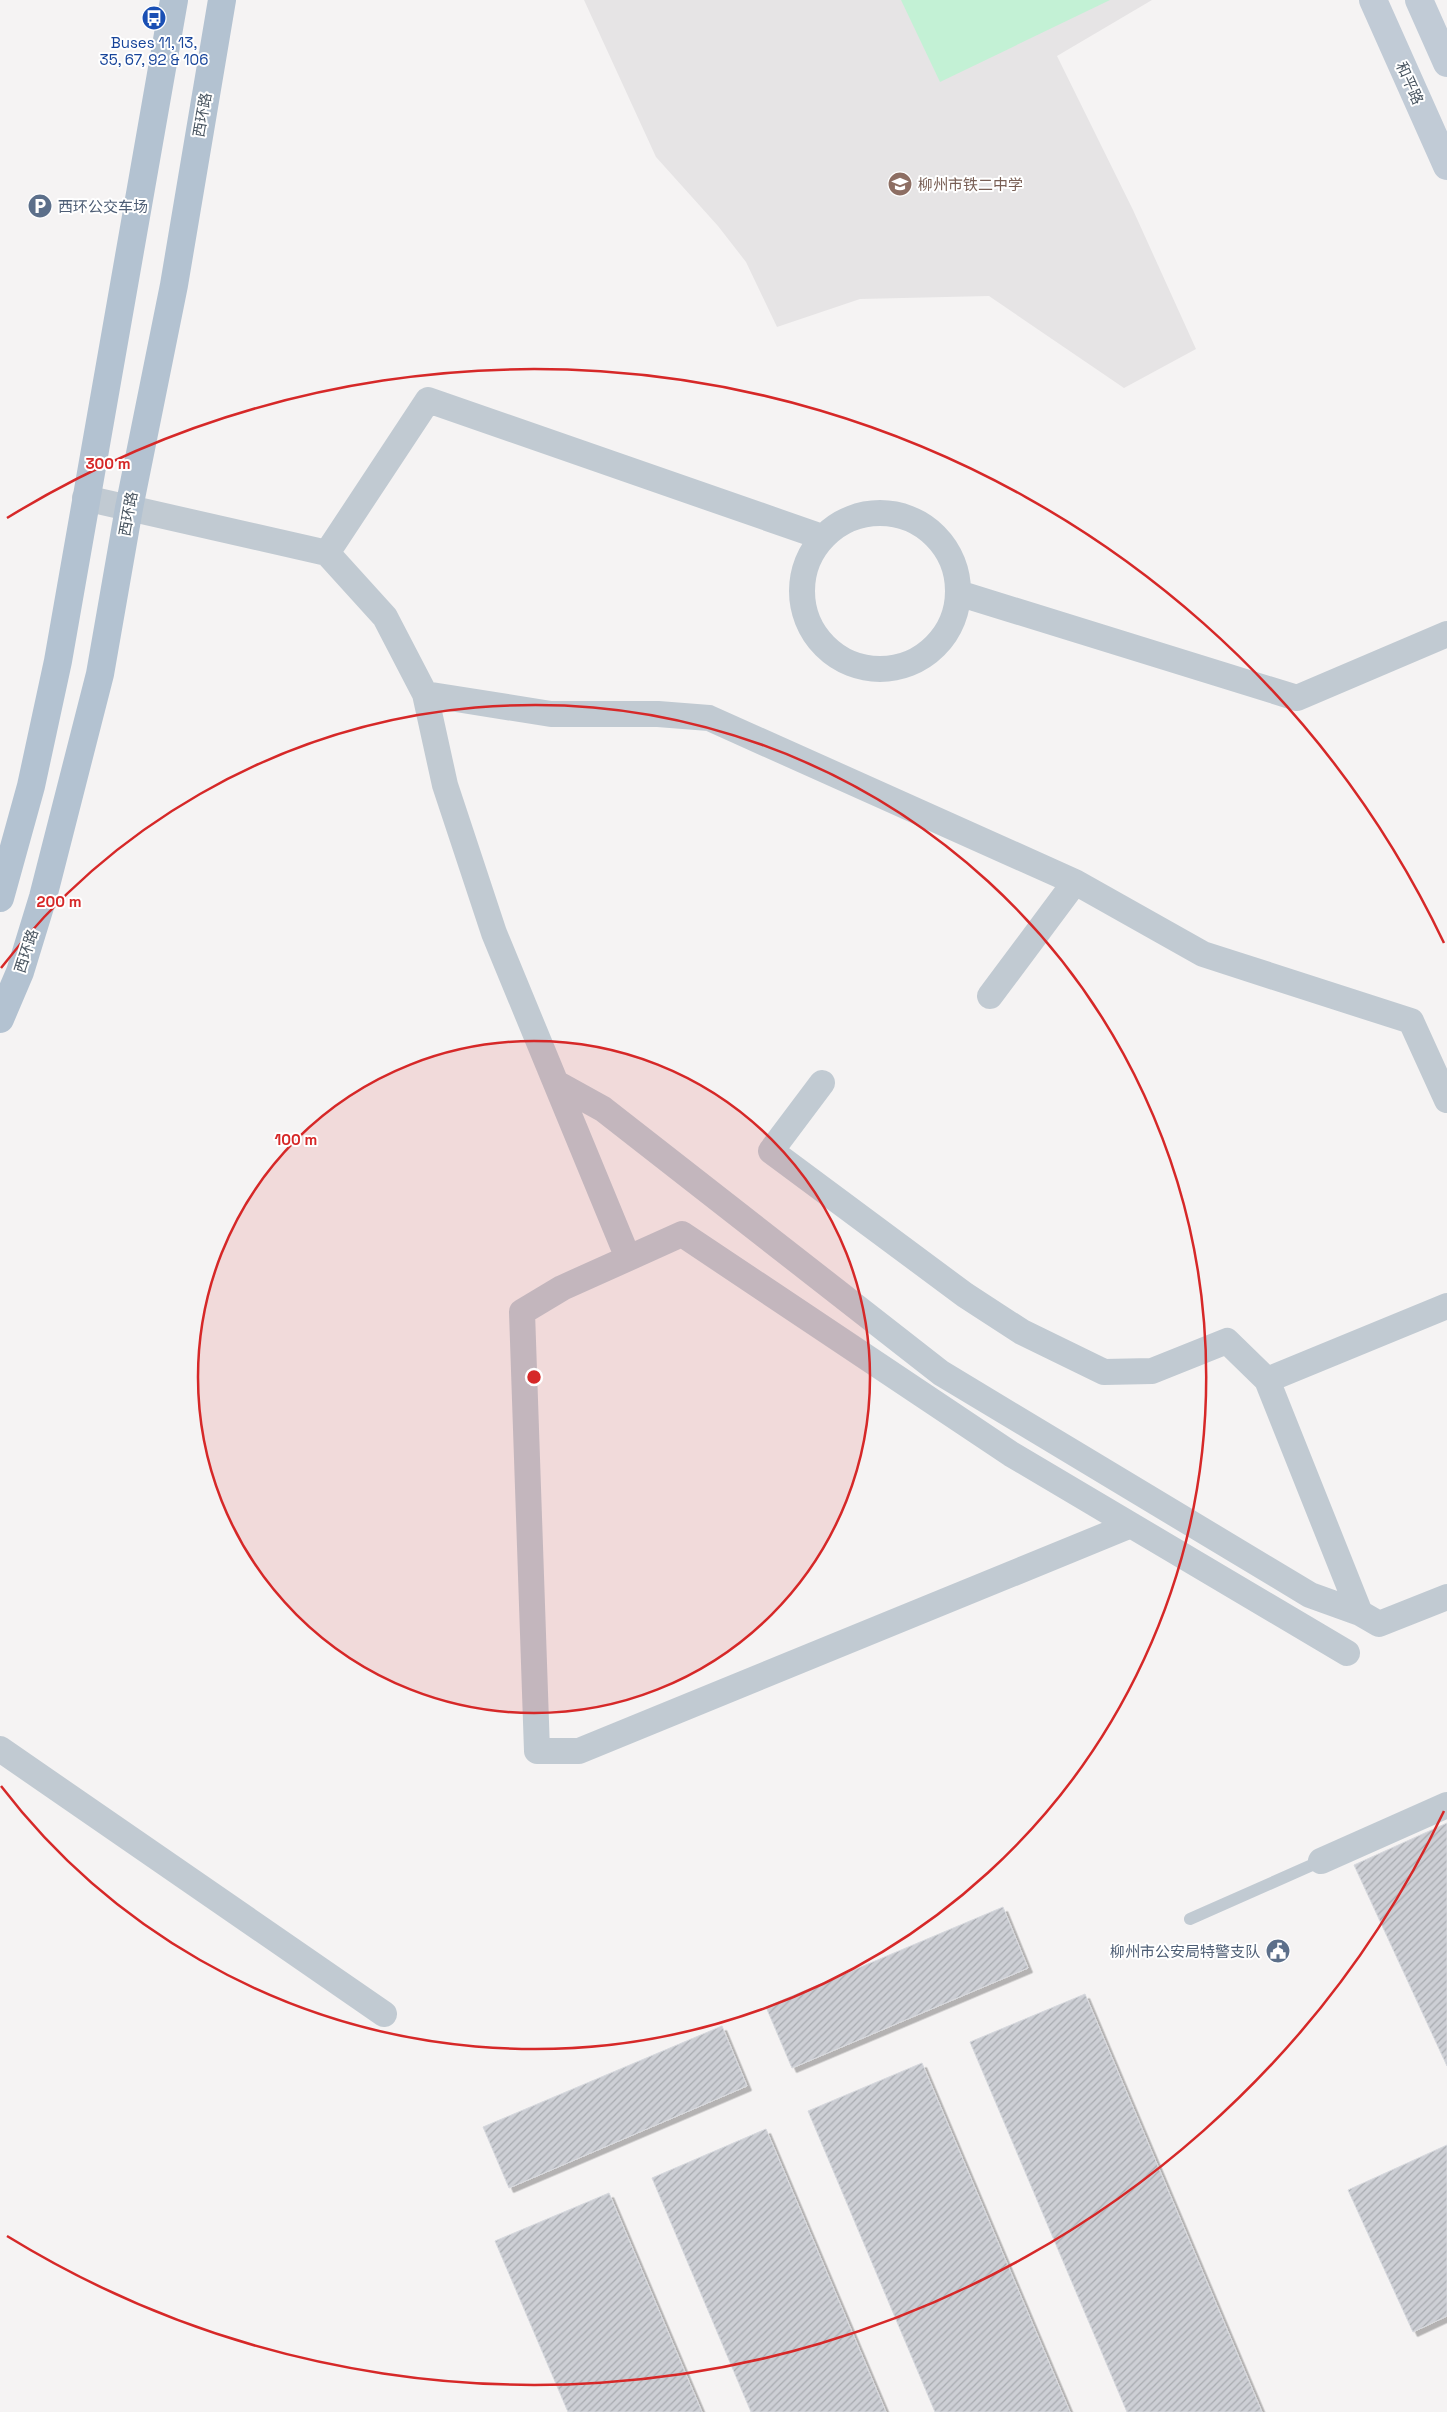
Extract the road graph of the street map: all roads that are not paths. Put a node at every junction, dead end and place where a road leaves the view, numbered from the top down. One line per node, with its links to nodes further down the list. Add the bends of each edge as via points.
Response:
1 (174, 0): 7 (main road)
2 (222, 0): 8 (main road, 西环路, via 174,285)
3 (1373, 0): 6 (main road, 和平路)
4 (1419, 0): 5 (main road)
5 (1447, 63)
6 (1447, 166)
7 (85, 498): 8 (street); 15 (main road, via 58,662 31,786)
8 (129, 508): 10 (street); 17 (main road, 西环路, via 100,674 43,897 20,972)
9 (822, 537): 10 (street, via 428,400); 11 (street, via 844,521 870,513 896,514 921,524 942,542 954,566); 11 (street, via 808,559 801,586 804,610 814,633 830,652 851,664 875,669 899,667 922,657 940,641 953,620)
10 (327, 553): 13 (street, via 385,617)
11 (958, 593): 12 (street, via 1297,698)
12 (1447, 634)
13 (425, 694): 14 (street, via 551,714 658,714 710,718); 18 (street, via 446,785 494,933)
14 (1075, 882): 16 (street); 20 (street, via 1203,954 1411,1021)
15 (2, 886)
16 (990, 996)
17 (0, 1018)
18 (556, 1083): 21 (street); 26 (street, via 603,1109 941,1373 1310,1595)
19 (822, 1083): 23 (street, via 771,1151 965,1295 1022,1332 1104,1372 1152,1371 1227,1341)
20 (1445, 1092)
21 (628, 1258): 24 (street, via 682,1234 1011,1454); 24 (street, via 562,1288 522,1312 538,1751 579,1751)
22 (1447, 1306): 23 (street)
23 (1267, 1380): 26 (street)
24 (1131, 1525): 27 (street)
25 (1447, 1597): 26 (street, via 1379,1624)
26 (1360, 1613)
27 (1347, 1653)
28 (0, 1749): 32 (street)
29 (1447, 1806): 30 (street)
30 (1321, 1861): 31 (lane)
31 (1190, 1919)
32 (384, 2014)

